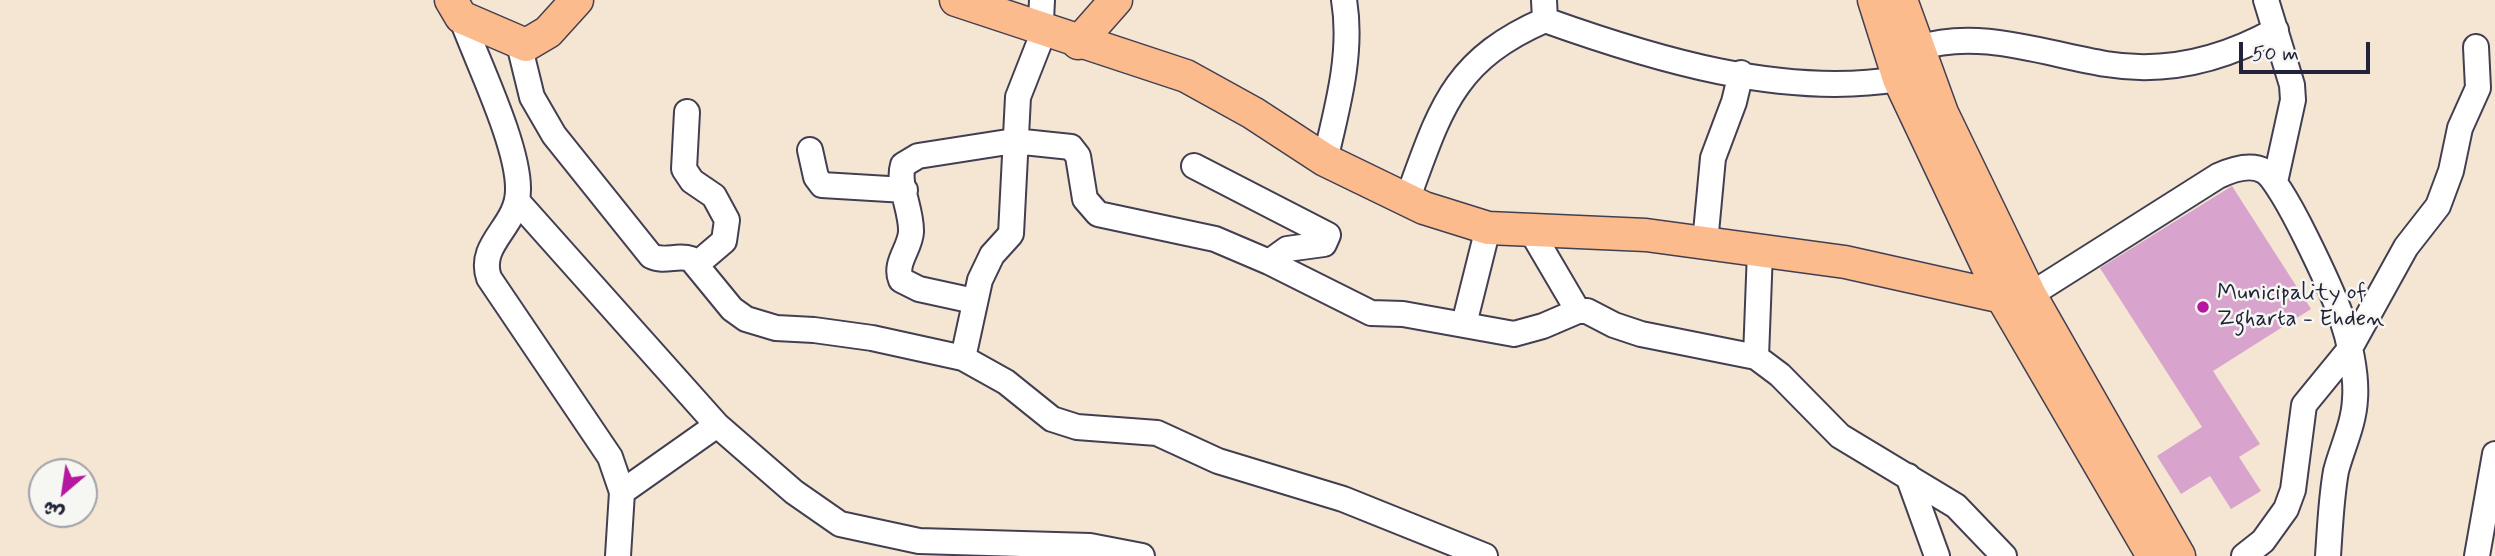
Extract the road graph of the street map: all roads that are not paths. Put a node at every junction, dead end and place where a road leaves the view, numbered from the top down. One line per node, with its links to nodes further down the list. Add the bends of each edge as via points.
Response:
1 (578, 0): 13 (main road, via 548,32 526,45)
2 (956, 0): 10 (main road)
3 (1116, 0): 12 (main road)
4 (1344, 0): 21 (street, via 1344,66)
5 (1874, 0): 17 (main road)
6 (1901, 0): 15 (main road)
7 (2266, 0): 11 (street)
8 (456, 8): 13 (main road); 26 (street, via 512,154)
9 (1544, 10): 16 (street, via 1651,54); 25 (street, via 1469,69 1440,114)
10 (1042, 14): 12 (main road); 19 (street, via 1018,97)
11 (2276, 30): 15 (street, via 2239,50 2181,64 2108,65 1952,38); 23 (street, via 2293,100)
12 (1078, 43): 21 (main road, via 1186,76)
13 (519, 44): 32 (street, via 532,97 571,158 651,256 663,260 684,256)
14 (2476, 47): 37 (street, via 2478,88 2460,128 2438,206 2406,247)
15 (1918, 48): 33 (main road)
16 (1741, 73): 17 (street, via 1823,84); 29 (street, via 1713,158)
17 (1899, 79): 33 (main road)
18 (687, 112): 32 (street, via 684,169 692,181 714,196 727,220 724,240)
19 (1014, 141): 24 (street, via 910,159 901,169); 31 (street, via 1075,150 1085,199 1098,214 1215,239); 34 (street, via 1011,234 987,263)
20 (810, 150): 24 (street, via 822,185)
21 (1325, 160): 25 (main road)
22 (1194, 166): 31 (street, via 1328,235 1324,244 1287,249)
23 (2275, 182): 33 (street, via 2259,169 2230,170); 37 (street, via 2341,316)
24 (905, 190): 34 (street, via 911,236 898,269 901,280 919,289)
25 (1407, 200): 27 (main road)
26 (518, 202): 40 (street); 43 (street, via 512,220 486,257 489,278 604,444)
27 (1488, 228): 28 (main road); 36 (street)
28 (1531, 230): 29 (main road, via 1646,235); 35 (street)
29 (1705, 243): 30 (main road)
30 (1760, 251): 33 (main road, via 1845,262); 38 (street)
31 (1269, 262): 36 (street, via 1371,313)
32 (697, 264): 39 (street, via 732,309 760,325 872,338)
33 (2016, 296): 49 (main road); 50 (main road)
34 (974, 301): 39 (street)
35 (1578, 310): 36 (street, via 1514,334); 38 (street, via 1641,334)
36 (1464, 324)
37 (2348, 350): 51 (street, via 2304,405 2293,490 2286,509 2263,541); 52 (street, via 2355,399 2336,473)
38 (1756, 357): 42 (street, via 1840,436)
39 (963, 358): 46 (street, via 1006,382 1052,419 1085,428 1157,433 1218,461 1343,499)
40 (717, 425): 43 (street); 45 (street, via 794,492 840,524 919,541 1090,546)
41 (2495, 454): 53 (street)
42 (1908, 475): 47 (street); 48 (street, via 1956,506)
43 (622, 492): 44 (street)
44 (618, 556)
45 (1142, 556)
46 (1485, 556)
47 (1937, 556)
48 (2004, 556)
49 (2153, 556)
50 (2179, 556)
51 (2244, 556)
52 (2328, 556)
53 (2477, 556)

